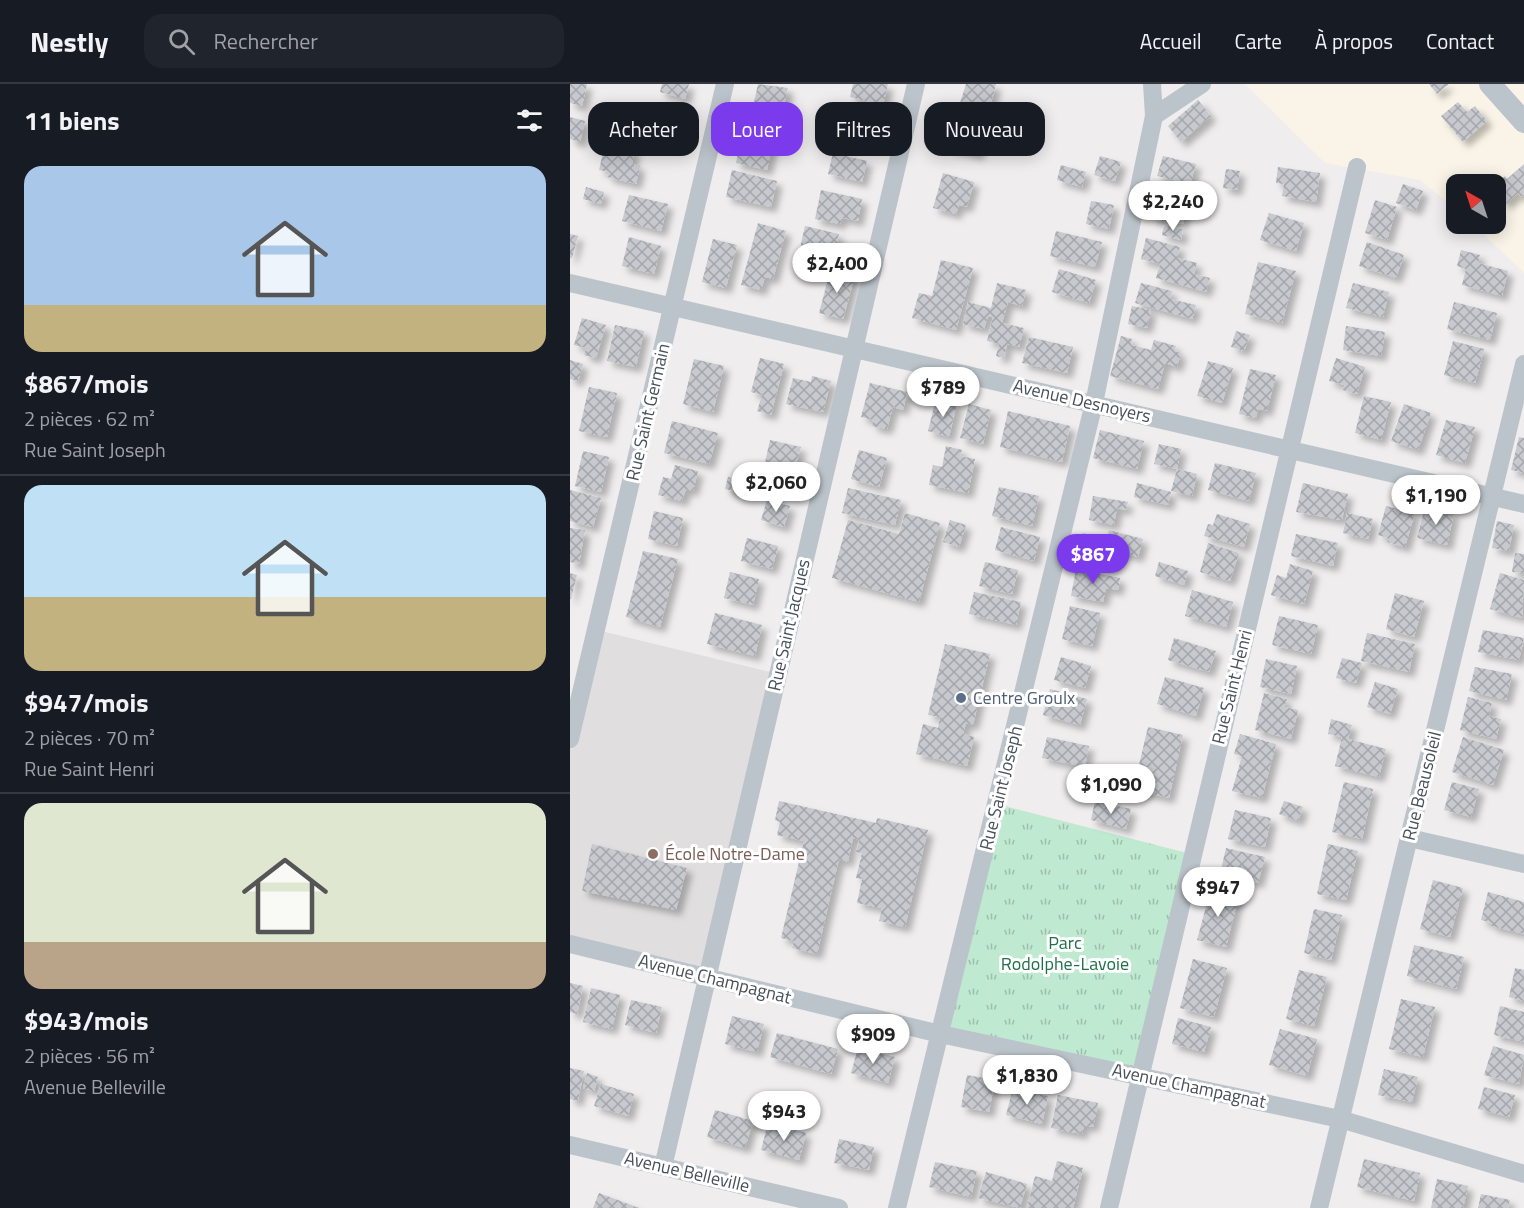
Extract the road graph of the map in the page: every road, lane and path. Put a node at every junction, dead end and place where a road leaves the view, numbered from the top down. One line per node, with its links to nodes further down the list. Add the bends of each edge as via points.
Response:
1 (725, 84): 10 (street, Rue Saint Germain)
2 (916, 84): 11 (street, Rue Saint Jacques)
3 (1152, 84): 6 (street, Rue Saint Joseph)
4 (1202, 84): 6 (street)
5 (1490, 84): 7 (street)
6 (1154, 116): 13 (street, Rue Saint Joseph)
7 (1524, 122)
8 (1357, 167): 14 (street, Rue Saint Henri)
9 (570, 283): 10 (street, Avenue Desnoyers)
10 (674, 308): 11 (street, Avenue Desnoyers); 17 (street, Rue Saint Germain)
11 (854, 349): 13 (street, Avenue Desnoyers); 21 (street, Rue Saint Jacques)
12 (1524, 363): 15 (street, Rue Beausoleil)
13 (1094, 403): 14 (street, Avenue Desnoyers); 22 (street, Rue Saint Joseph)
14 (1289, 450): 15 (street, Avenue Desnoyers); 23 (street, Rue Saint Henri)
15 (1492, 497): 16 (street, Avenue Desnoyers); 18 (street, Rue Beausoleil)
16 (1524, 504)
17 (570, 739)
18 (1409, 838): 19 (street); 24 (street, Rue Beausoleil)
19 (1524, 864)
20 (570, 944): 21 (street, Avenue Champagnat)
21 (707, 977): 22 (street, Avenue Champagnat); 26 (street, Rue Saint Jacques)
22 (940, 1034): 23 (street, Avenue Champagnat); 29 (street, Rue Saint Joseph)
23 (1141, 1076): 24 (street, Avenue Champagnat); 30 (street, Rue Saint Henri)
24 (1340, 1119): 27 (street, Avenue Champagnat); 31 (street, Rue Beausoleil)
25 (570, 1145): 26 (street, Avenue Belleville)
26 (663, 1167): 28 (street, Avenue Belleville)
27 (1524, 1174)
28 (839, 1208)
29 (897, 1208)
30 (1109, 1208)
31 (1319, 1208)

